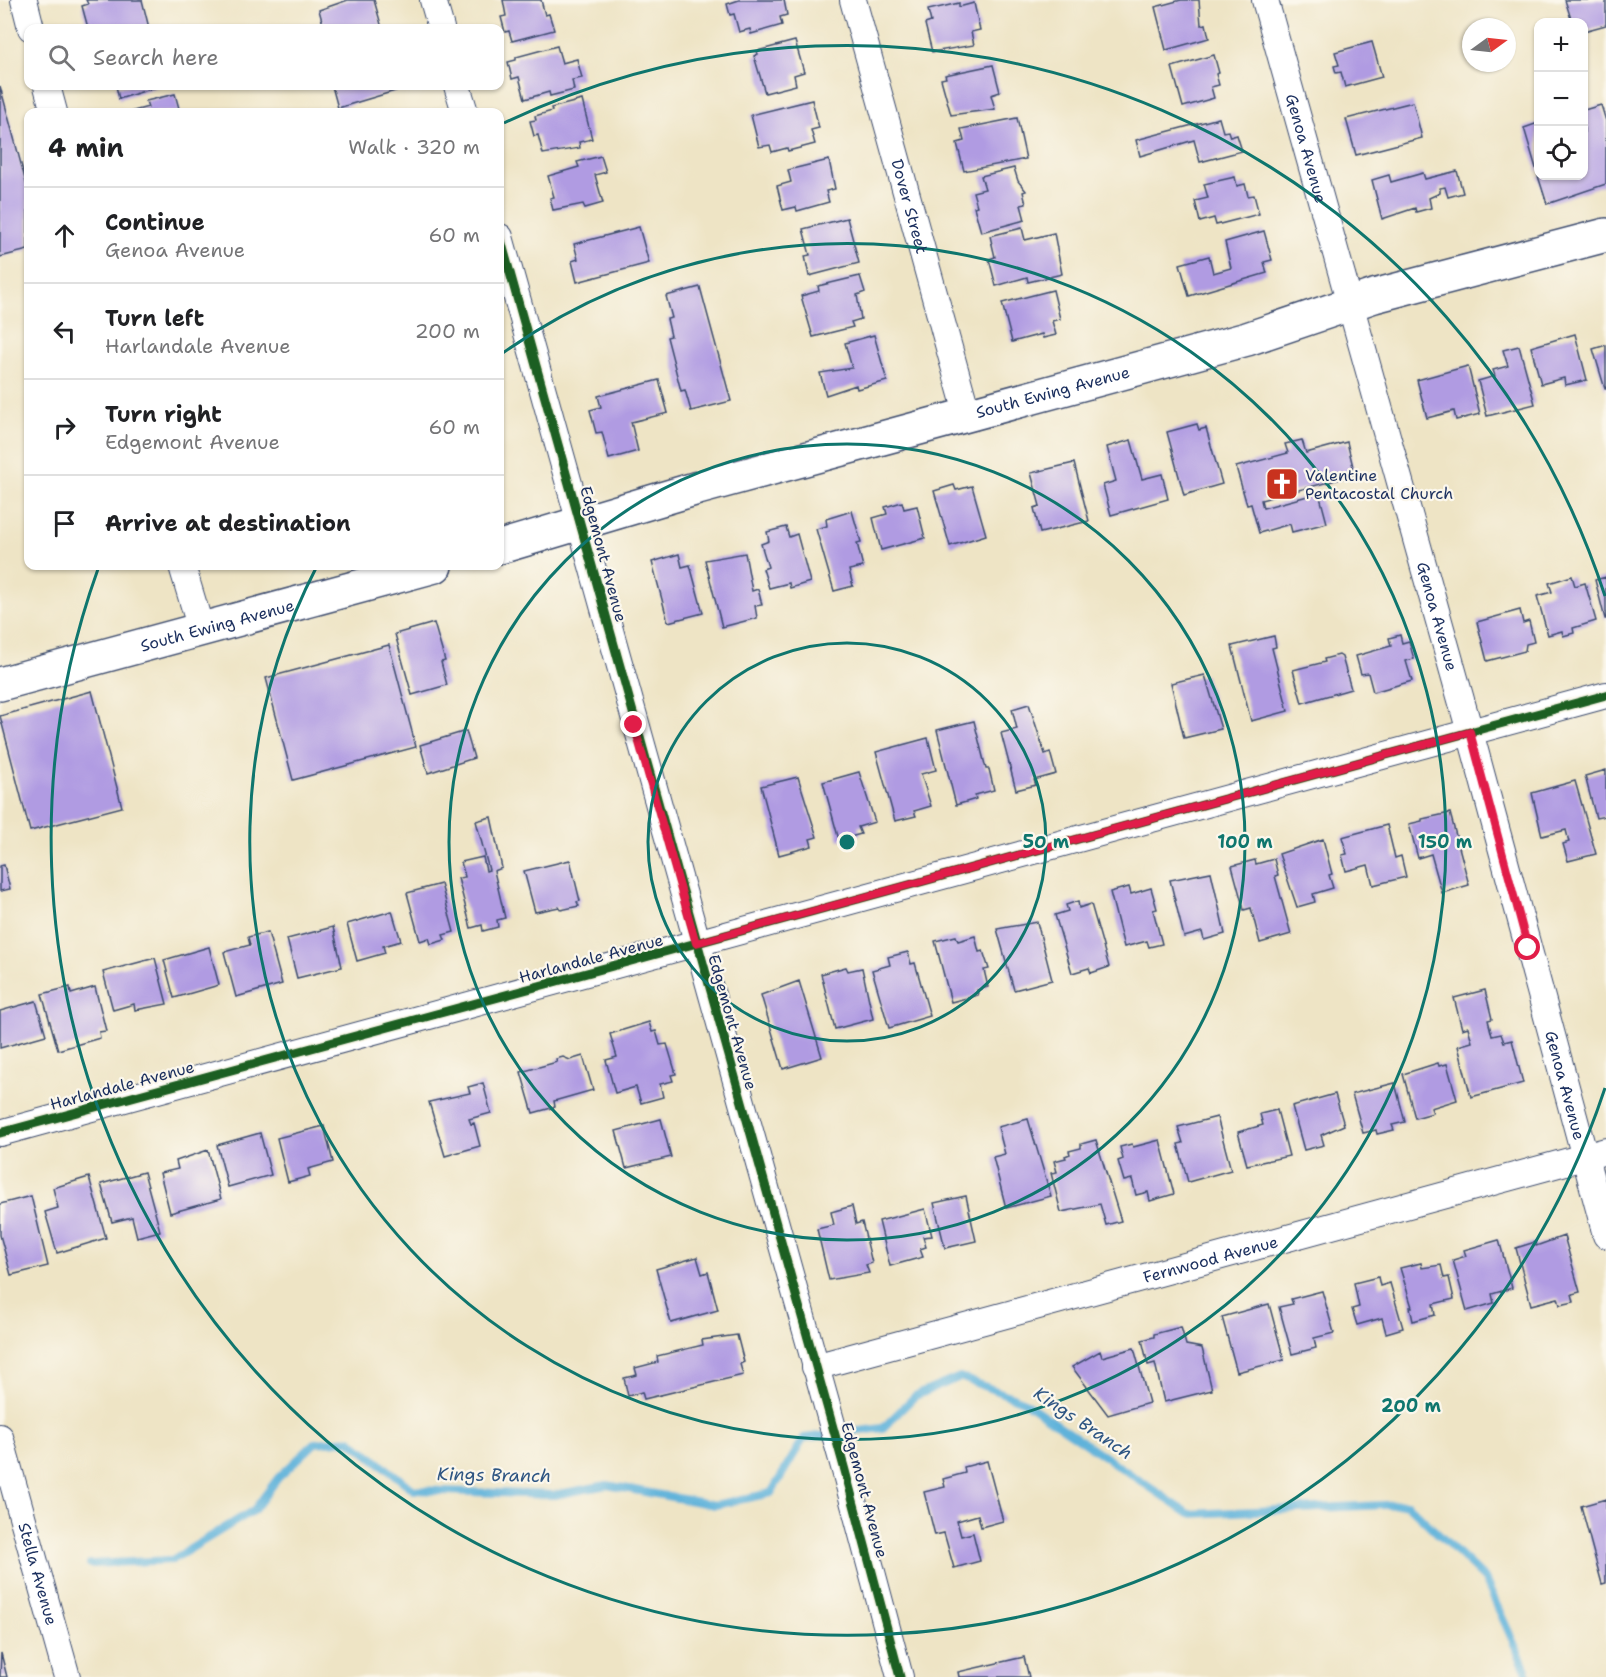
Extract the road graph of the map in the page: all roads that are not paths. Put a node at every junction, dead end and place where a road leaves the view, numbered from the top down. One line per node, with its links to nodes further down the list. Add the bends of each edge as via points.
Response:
1 (24, 0): 5 (street)
2 (433, 0): 6 (street)
3 (854, 0): 14 (street, Dover Street)
4 (1265, 0): 13 (street, Genoa Avenue)
5 (31, 24)
6 (440, 24)
7 (48, 90): 9 (street)
8 (458, 90): 10 (street)
9 (53, 108)
10 (464, 108)
11 (1606, 235): 13 (street, South Ewing Avenue)
12 (504, 251): 15 (street, Edgemont Avenue)
13 (1350, 303): 14 (street, South Ewing Avenue, via 1247,339); 22 (street, Genoa Avenue)
14 (967, 414): 15 (street, South Ewing Avenue)
15 (580, 523): 16 (street, South Ewing Avenue); 23 (street, Edgemont Avenue)
16 (504, 545)
17 (183, 570): 19 (street)
18 (420, 570): 19 (street, South Ewing Avenue)
19 (201, 629): 20 (street, South Ewing Avenue)
20 (0, 684)
21 (1606, 695): 22 (street, Harlandale Avenue)
22 (1470, 732): 23 (street, Harlandale Avenue); 25 (street, Genoa Avenue)
23 (696, 943): 24 (street, Harlandale Avenue); 27 (street, Edgemont Avenue)
24 (0, 1133)
25 (1595, 1154): 26 (street, Genoa Avenue); 27 (street, Fernwood Avenue)
26 (1606, 1235)
27 (815, 1367): 30 (street, Edgemont Avenue)
28 (0, 1437): 29 (street, Stella Avenue)
29 (67, 1677)
30 (900, 1677)

